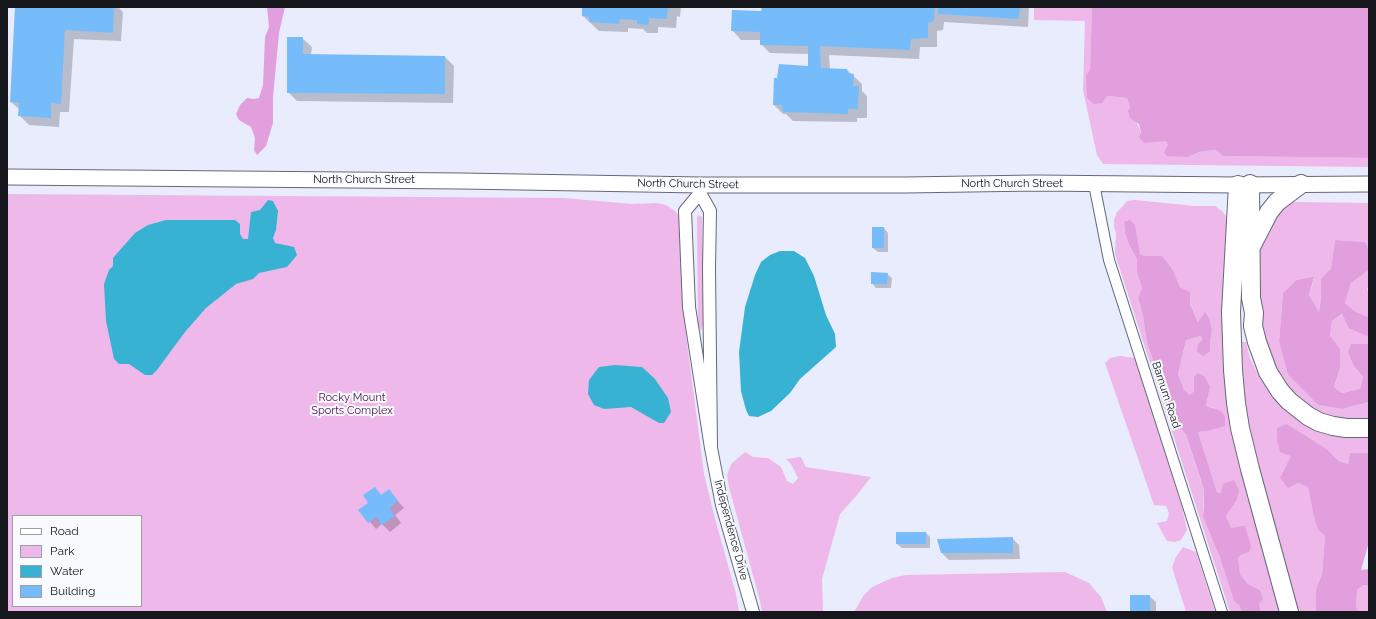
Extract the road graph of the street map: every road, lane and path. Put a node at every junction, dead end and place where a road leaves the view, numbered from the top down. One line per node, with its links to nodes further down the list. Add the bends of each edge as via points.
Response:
1 (7, 177): 6 (main road, North Church Street, via 461,181)
2 (1094, 184): 3 (main road, North Church Street); 6 (main road, North Church Street); 11 (street, Barnum Road, via 1109,260)
3 (1244, 184): 4 (main road, North Church Street); 7 (highway); 12 (highway, via 1231,312 1236,403 1250,469)
4 (1301, 184): 5 (main road, North Church Street); 7 (highway, via 1273,207)
5 (1369, 184)
6 (700, 189): 9 (street, via 710,211); 9 (street, via 686,211 689,307)
7 (1251, 247): 8 (highway, via 1253,326 1268,372 1277,386 1293,405 1319,422 1346,428)
8 (1369, 428)
9 (712, 448): 10 (street, Independence Drive, via 722,504)
10 (753, 612)
11 (1222, 612)
12 (1289, 612)

